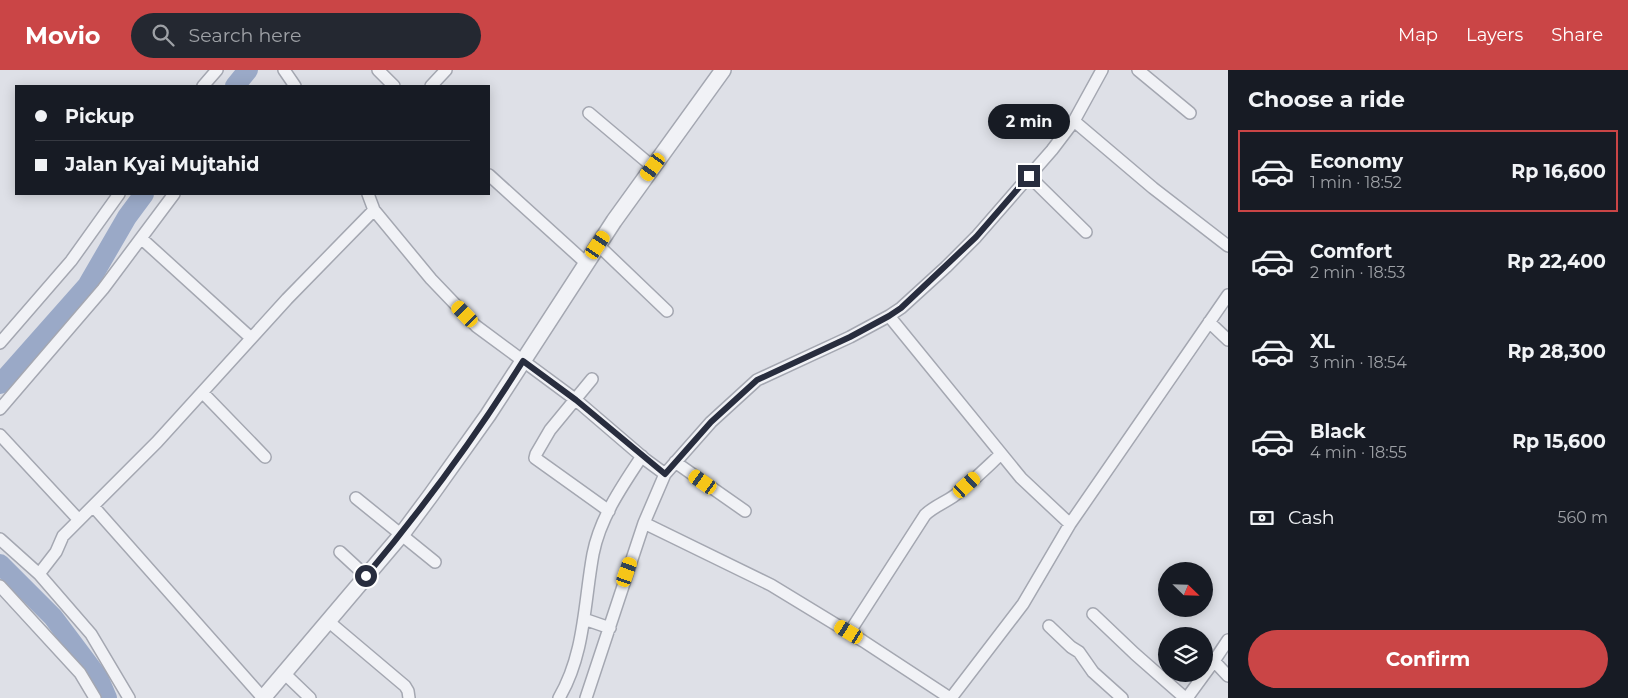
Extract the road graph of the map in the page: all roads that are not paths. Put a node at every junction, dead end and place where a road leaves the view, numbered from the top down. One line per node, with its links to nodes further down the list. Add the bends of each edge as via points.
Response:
1 (217, 70): 7 (street)
2 (378, 70): 8 (street)
3 (446, 70): 9 (street)
4 (724, 70): 13 (street)
5 (1102, 70): 12 (street)
6 (1138, 70): 11 (street)
7 (204, 85)
8 (393, 85)
9 (432, 85)
10 (589, 113): 13 (street)
11 (1190, 113)
12 (1074, 121): 15 (street); 23 (street)
13 (653, 167): 22 (street)
14 (490, 176): 24 (street)
15 (1029, 176): 20 (street); 27 (street, via 976,237)
16 (118, 195): 31 (street, via 71,261)
17 (173, 195): 21 (street)
18 (368, 195): 19 (street)
19 (374, 210): 29 (street); 32 (street, via 476,326)
20 (1086, 232)
21 (142, 239): 29 (street); 36 (street)
22 (598, 245): 24 (street); 26 (street)
23 (1228, 246)
24 (586, 262): 32 (street)
25 (1228, 295): 28 (street)
26 (667, 311)
27 (889, 316): 38 (street); 41 (street, via 757,380 711,422)
28 (1209, 322): 30 (street); 49 (street)
29 (251, 338): 34 (street)
30 (1228, 340)
31 (0, 342)
32 (523, 361): 35 (street); 50 (street, via 479,429)
33 (592, 379): 35 (street)
34 (203, 393): 39 (street); 44 (street)
35 (576, 400): 40 (street); 45 (street, via 550,430 536,458)
36 (0, 409)
37 (0, 435): 47 (street)
38 (1001, 454): 49 (street, via 1021,478); 62 (street, via 956,494 930,510)
39 (265, 457)
40 (644, 458): 42 (street); 45 (street, via 620,490)
41 (675, 462): 42 (street); 46 (street)
42 (662, 471): 48 (street)
43 (356, 498): 50 (street)
44 (93, 506): 47 (street); 70 (street)
45 (609, 512): 58 (street, via 594,552)
46 (744, 512)
47 (79, 520): 54 (street, via 63,536 56,552)
48 (644, 523): 61 (street); 62 (street, via 771,585)
49 (1070, 524): 74 (street, via 1023,604)
50 (402, 534): 53 (street); 55 (street)
51 (0, 540): 54 (street)
52 (340, 552): 55 (street)
53 (435, 562)
54 (39, 574): 69 (street, via 91,634)
55 (366, 576): 59 (street)
56 (0, 586): 68 (street, via 80,673)
57 (1093, 614): 76 (street)
58 (587, 620): 61 (street); 67 (street)
59 (328, 622): 65 (street); 72 (street, via 405,686)
60 (1049, 626): 75 (street, via 1079,652 1093,672)
61 (607, 627): 73 (street)
62 (849, 632): 74 (street)
63 (1228, 640): 64 (street)
64 (1214, 661): 66 (street); 76 (street)
65 (285, 674): 70 (street); 71 (street)
66 (1228, 676)
67 (562, 697)
68 (95, 698)
69 (128, 698)
70 (263, 698)
71 (310, 698)
72 (409, 698)
73 (586, 698)
74 (950, 698)
75 (1122, 698)
76 (1186, 698)

